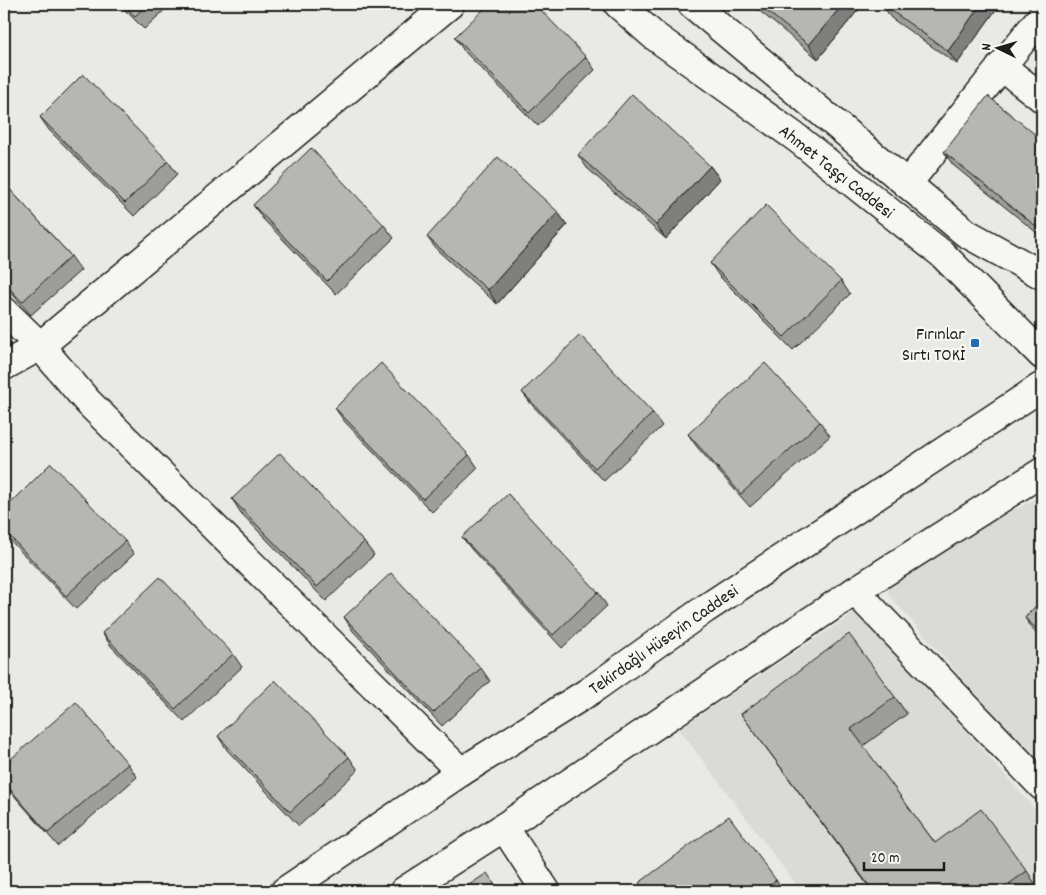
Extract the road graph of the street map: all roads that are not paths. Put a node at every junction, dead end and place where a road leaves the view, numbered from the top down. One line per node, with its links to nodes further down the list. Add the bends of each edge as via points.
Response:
1 (450, 4): 10 (main road)
2 (618, 4): 11 (main road, Ahmet Taşçı Caddesi, via 653,35 798,139 942,254)
3 (692, 4): 7 (main road, Ahmet Taşçı Caddesi)
4 (1042, 16): 5 (main road)
5 (1001, 66): 6 (main road); 7 (main road)
6 (1042, 98)
7 (906, 184): 8 (main road, Ahmet Taşçı Caddesi, via 966,233)
8 (1042, 275)
9 (4, 311): 10 (main road)
10 (40, 346): 12 (main road); 16 (main road, via 88,402)
11 (1042, 356): 13 (main road)
12 (4, 366)
13 (1042, 389): 16 (main road, Tekirdağlı Hüseyin Caddesi, via 713,604 590,691)
14 (1042, 472): 15 (main road)
15 (855, 592): 17 (main road); 18 (main road)
16 (461, 772): 19 (main road, Tekirdağlı Hüseyin Caddesi)
17 (1042, 786)
18 (504, 827): 20 (main road); 21 (main road)
19 (285, 891)
20 (404, 891)
21 (546, 891)

